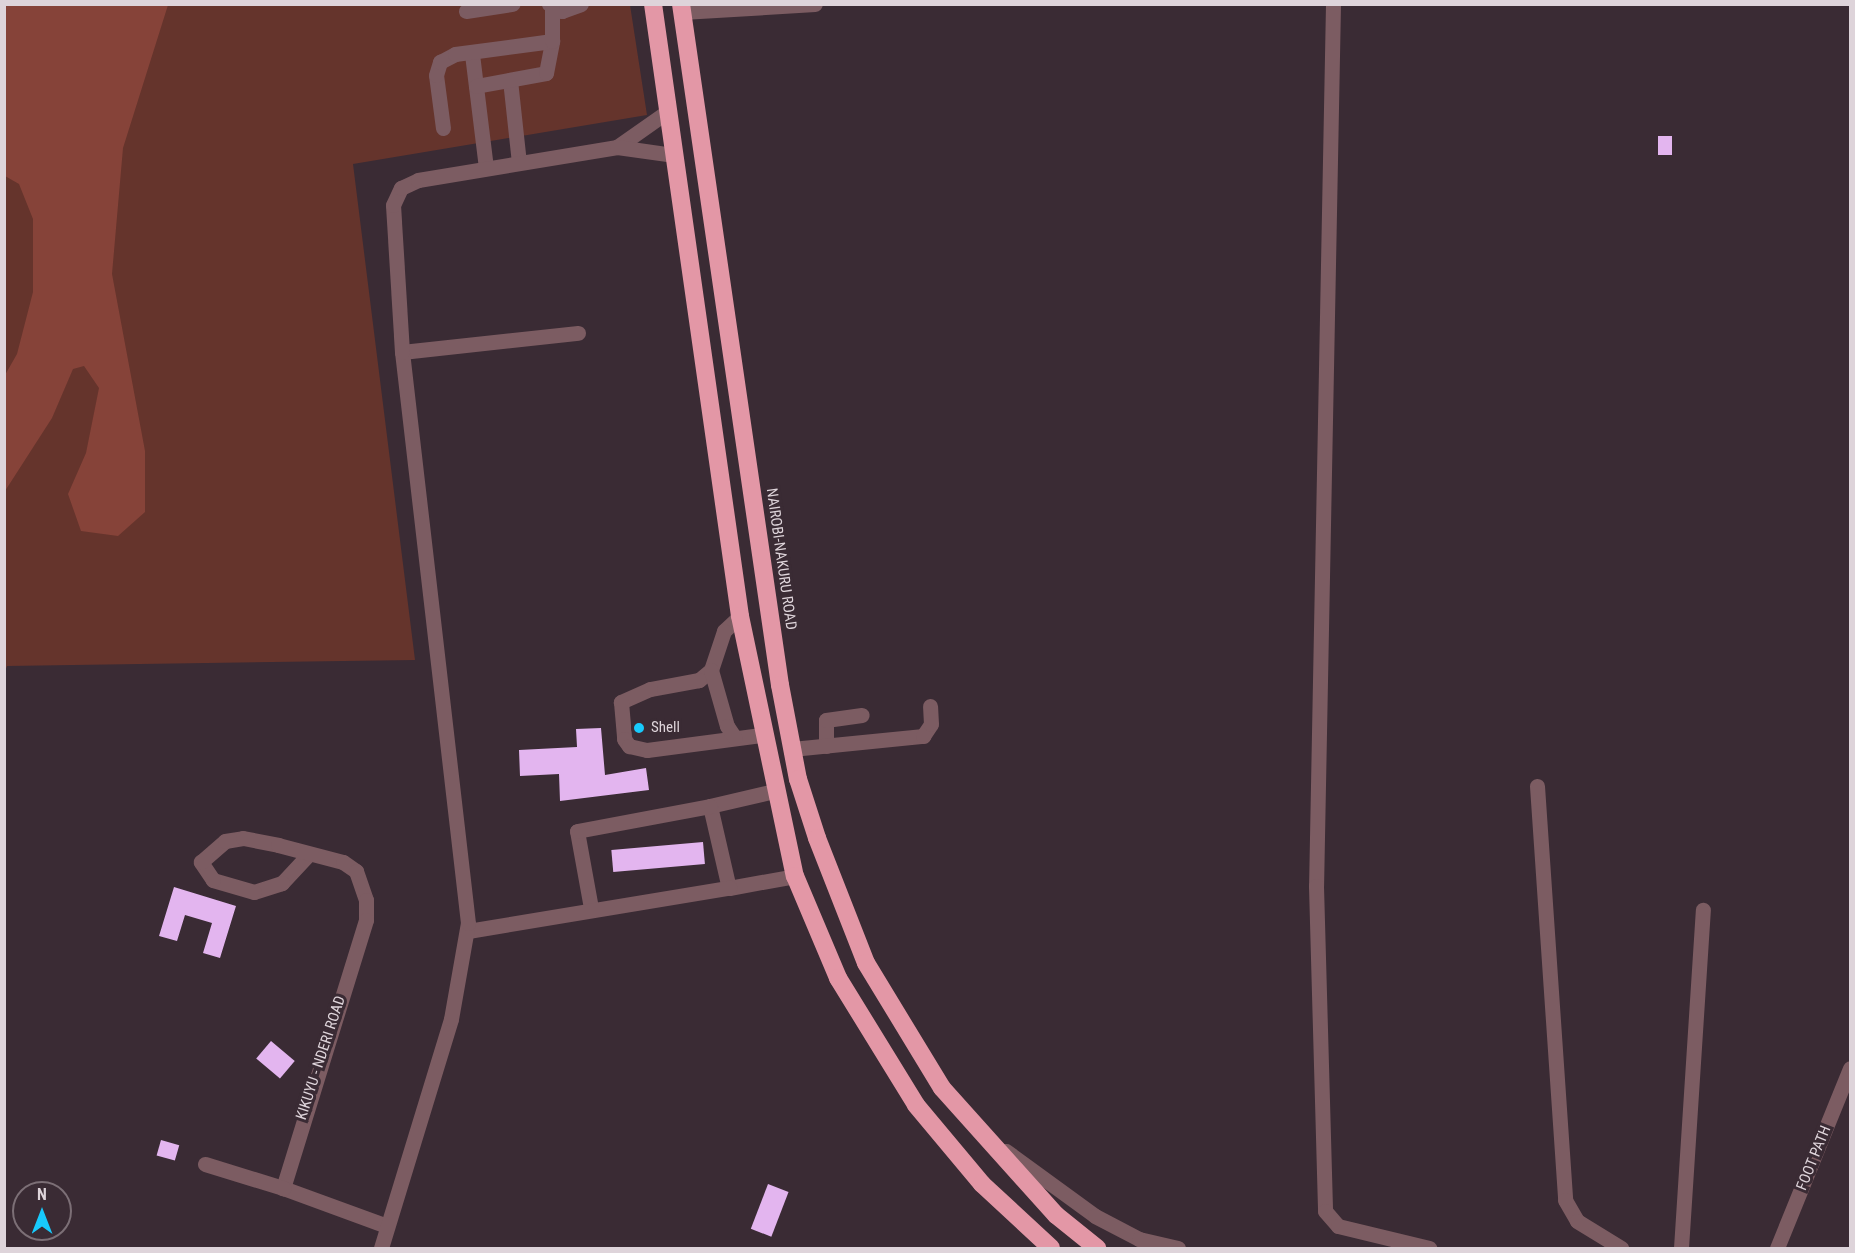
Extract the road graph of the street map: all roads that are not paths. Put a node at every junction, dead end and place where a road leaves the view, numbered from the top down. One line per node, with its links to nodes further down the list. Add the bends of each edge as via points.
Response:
1 (512, 4): 8 (street)
2 (581, 4): 6 (street, via 572,11)
3 (653, 4): 13 (highway)
4 (815, 4): 7 (street)
5 (1333, 4): 47 (street, via 1316,886 1324,1211 1338,1226)
6 (550, 6): 9 (street)
7 (682, 8): 28 (highway, NAIROBI-NAKURU ROAD)
8 (466, 11)
9 (552, 41): 10 (street); 11 (street, via 546,73)
10 (472, 54): 12 (street); 14 (street, via 446,57 437,67)
11 (510, 80): 12 (street); 17 (street)
12 (476, 86): 18 (street)
13 (668, 111): 15 (street); 16 (highway)
14 (444, 128)
15 (617, 147): 16 (street); 17 (street)
16 (674, 155): 21 (highway)
17 (519, 163): 18 (street)
18 (486, 168): 20 (street, via 418,180 397,193 393,206)
19 (578, 333): 20 (street)
20 (402, 352): 37 (street, via 466,879)
21 (740, 616): 22 (street, via 724,631); 25 (highway)
22 (711, 670): 26 (street, via 727,726); 26 (street, via 699,680 650,689 621,702 624,739 628,746 647,750)
23 (930, 706): 27 (street, via 931,724 923,736)
24 (862, 716): 27 (street, via 826,720)
25 (761, 735): 26 (street); 30 (highway)
26 (735, 738)
27 (826, 746): 28 (street)
28 (792, 749): 39 (highway, NAIROBI-NAKURU ROAD, via 817,838 866,963)
29 (1537, 786): 48 (street, via 1565,1200 1577,1221)
30 (774, 791): 31 (street); 33 (highway)
31 (710, 806): 34 (street); 35 (street, via 577,831)
32 (309, 854): 32 (street, KIKUYU - NDERI ROAD, via 234,838 201,862 213,880 254,892 282,883); 41 (street, KIKUYU - NDERI ROAD, via 343,862 356,871 366,900 366,920 292,1146)
33 (795, 876): 34 (street); 44 (highway, via 837,978 916,1104 982,1184)
34 (729, 888): 35 (street)
35 (591, 908): 37 (street)
36 (1702, 910): 49 (street)
37 (468, 931): 42 (street, via 451,1019)
38 (1851, 1068): 50 (street, FOOT PATH)
39 (942, 1088): 45 (highway, NAIROBI-NAKURU ROAD, via 1056,1215); 46 (street, via 1006,1151 1065,1197 1139,1239)
40 (205, 1164): 41 (street)
41 (283, 1188): 42 (street)
42 (387, 1226): 43 (street)
43 (381, 1248)
44 (1051, 1248)
45 (1097, 1248)
46 (1178, 1248)
47 (1428, 1248)
48 (1621, 1248)
49 (1681, 1248)
50 (1776, 1248)

